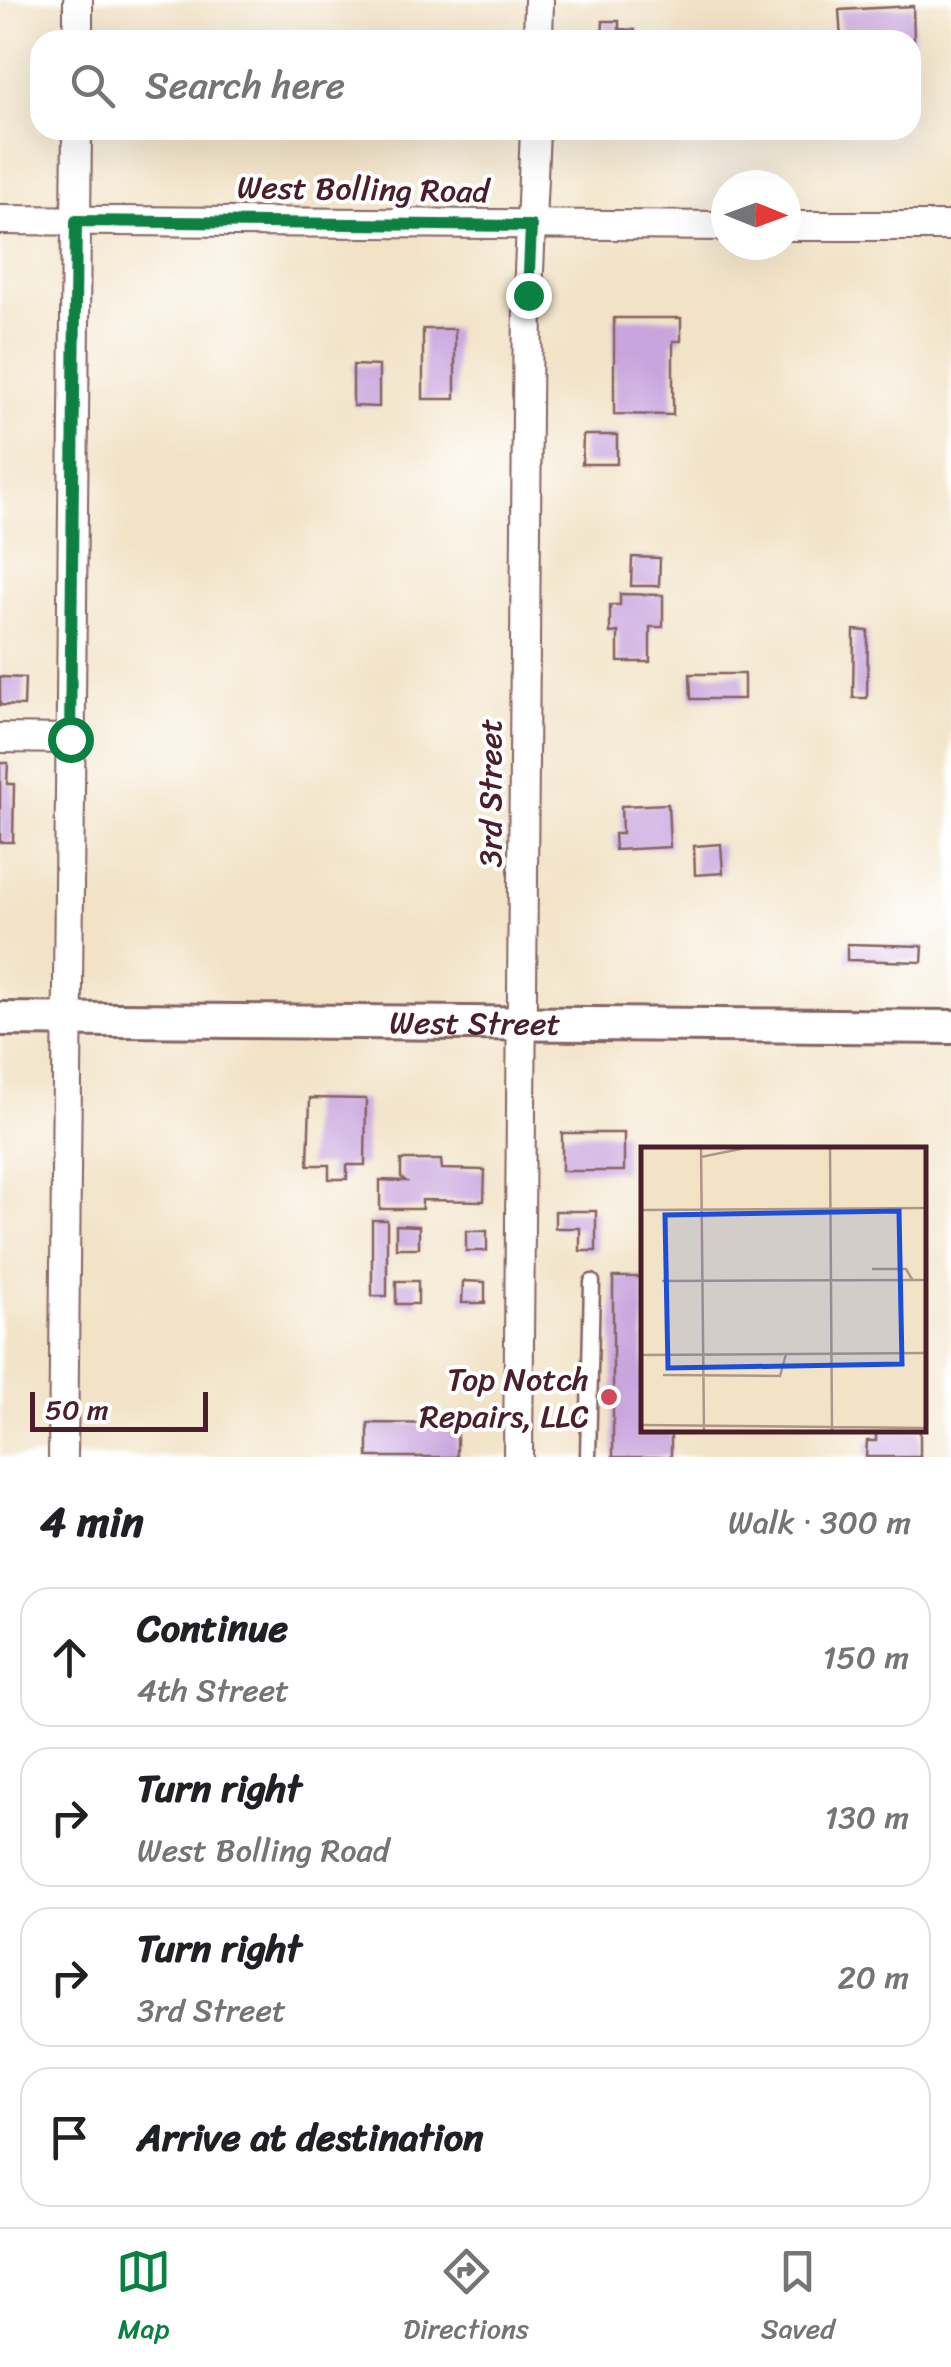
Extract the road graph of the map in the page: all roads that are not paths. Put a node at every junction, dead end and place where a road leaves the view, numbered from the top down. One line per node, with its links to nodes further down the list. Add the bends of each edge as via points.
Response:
1 (78, 0): 3 (street)
2 (538, 0): 4 (street)
3 (78, 30)
4 (538, 30)
5 (77, 140): 8 (street)
6 (535, 140): 9 (street, 3rd Street)
7 (0, 220): 8 (street, West Bolling Road)
8 (76, 221): 9 (street, West Bolling Road); 14 (street)
9 (531, 226): 10 (street, West Bolling Road); 17 (street, 3rd Street)
10 (711, 226)
11 (801, 226): 12 (street)
12 (951, 226)
13 (0, 738): 14 (street)
14 (70, 739): 16 (street)
15 (0, 1018): 16 (street, West Street)
16 (68, 1019): 17 (street, West Street); 20 (street)
17 (523, 1023): 18 (street, West Street); 21 (street, 3rd Street)
18 (951, 1027)
19 (592, 1282): 22 (lane)
20 (63, 1457)
21 (518, 1457)
22 (588, 1457)

